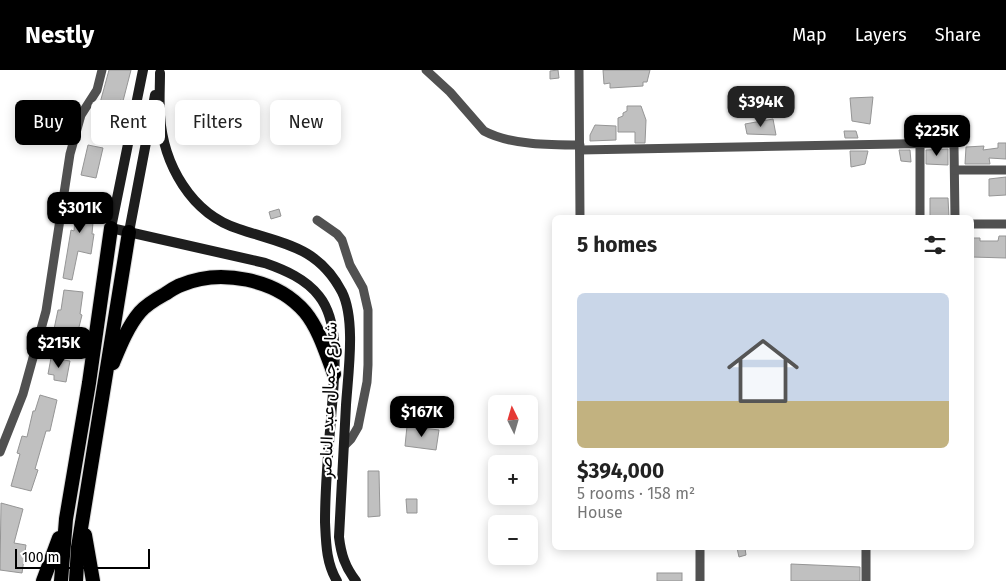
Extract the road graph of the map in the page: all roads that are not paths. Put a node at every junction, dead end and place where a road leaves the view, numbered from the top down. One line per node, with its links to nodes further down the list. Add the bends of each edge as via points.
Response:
1 (102, 70): 21 (street, via 97,90 81,115 70,154 46,311 23,394)
2 (143, 70): 16 (main road)
3 (426, 70): 7 (street, via 484,131 518,141)
4 (579, 70): 7 (street)
5 (160, 72): 17 (main road); 20 (main road, شارع جمال عبد الناصر, via 162,128 173,170 189,194 221,222 304,251 327,270 342,293 349,319)
6 (920, 143): 7 (street); 8 (street, via 952,144); 11 (street)
7 (580, 148): 10 (street)
8 (955, 170): 9 (street); 12 (street)
9 (1006, 170)
10 (580, 215)
11 (920, 215)
12 (955, 215)
13 (317, 220): 20 (street, via 342,240 350,265 363,288 368,310 366,382 358,427)
14 (974, 224): 15 (street)
15 (1006, 224)
16 (111, 228): 17 (main road, شارع جمال عبد الناصر); 22 (highway)
17 (129, 232): 18 (main road, شارع جمال عبد الناصر, via 265,262 295,276 315,292 326,307 332,324); 19 (highway)
18 (334, 374): 19 (highway, via 323,344 305,312 264,284 229,277 182,284 141,311 131,325); 30 (main road, شارع جمال عبد الناصر, via 325,516 328,559)
19 (106, 380): 23 (highway)
20 (344, 446): 31 (main road, شارع جمال عبد الناصر, via 339,537 341,553)
21 (0, 452)
22 (66, 519): 26 (highway); 27 (highway)
23 (82, 520): 28 (highway); 29 (highway)
24 (700, 550): 32 (street)
25 (866, 550): 33 (street)
26 (43, 581)
27 (61, 581)
28 (76, 581)
29 (93, 581)
30 (337, 581)
31 (356, 581)
32 (700, 581)
33 (866, 581)

